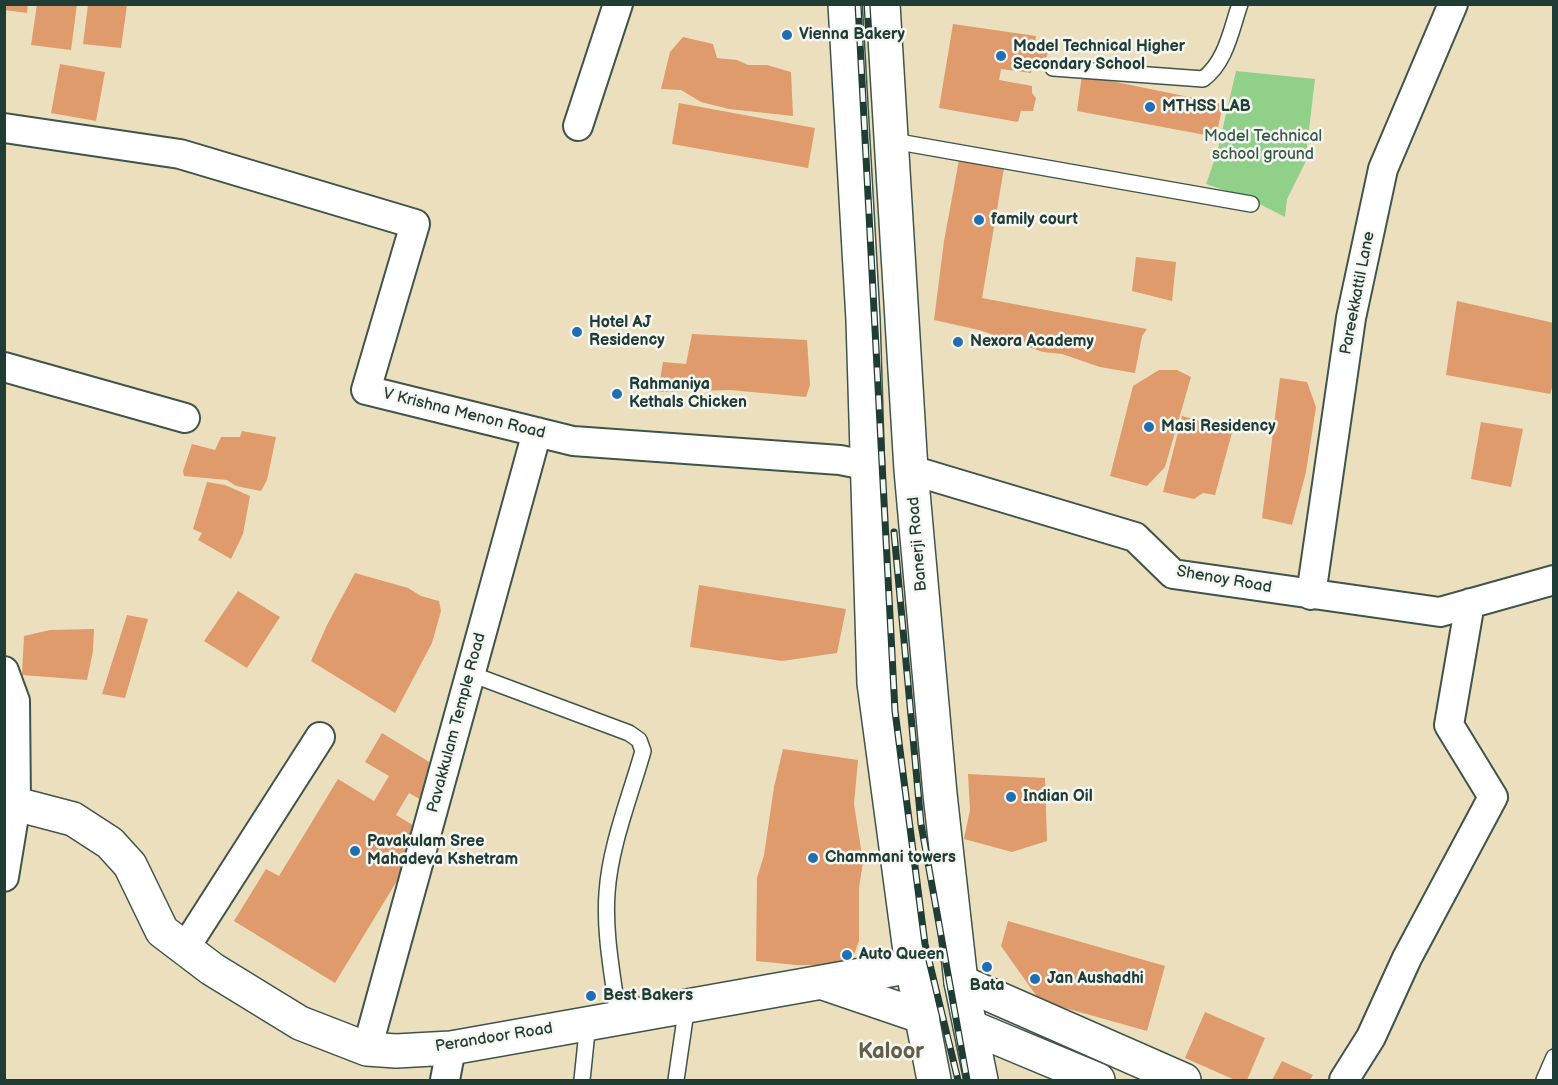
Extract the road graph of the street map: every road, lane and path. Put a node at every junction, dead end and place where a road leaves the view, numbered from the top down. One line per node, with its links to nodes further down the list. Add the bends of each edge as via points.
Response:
1 (618, 4): 7 (street)
2 (845, 4): 15 (main road, via 863,320)
3 (883, 4): 9 (main road, Banerji Road)
4 (1240, 4): 6 (lane, via 1222,57 1203,79)
5 (1453, 4): 18 (street, Pareekkattil Lane, via 1383,169 1351,318)
6 (1053, 68)
7 (578, 126)
8 (4, 128): 13 (street, V Krishna Menon Road, via 180,154 415,224 366,390)
9 (893, 141): 10 (lane); 14 (main road, Banerji Road)
10 (1251, 204)
11 (4, 367): 12 (street)
12 (185, 418)
13 (537, 432): 15 (street, V Krishna Menon Road, via 573,441 860,464); 21 (street, Pavakkulam Temple Road)
14 (909, 436): 15 (main road); 16 (main road, Banerji Road)
15 (866, 452): 16 (main road); 25 (main road, via 874,683)
16 (911, 470): 18 (street, Shenoy Road, via 1135,537 1173,574); 23 (main road, Banerji Road)
17 (1554, 580): 19 (street, Shenoy Road)
18 (1311, 595): 19 (street, Shenoy Road, via 1440,612)
19 (1470, 603): 45 (street, via 1449,725 1493,796 1407,958 1371,1037)
20 (4, 670): 24 (street, via 15,702)
21 (471, 674): 33 (lane, via 639,740 643,751 611,864 607,893); 36 (street, Pavakkulam Temple Road)
22 (320, 737): 27 (street)
23 (940, 795): 25 (main road); 30 (main road, Banerji Road)
24 (10, 803): 26 (street); 27 (main road, Perandoor Road, via 73,819 110,843 130,865 162,931)
25 (891, 812): 28 (main road)
26 (4, 877)
27 (185, 948): 36 (main road, Perandoor Road, via 300,1023)
28 (912, 966): 29 (main road, Perandoor Road); 30 (main road); 32 (main road)
29 (822, 982): 31 (main road, Perandoor Road); 32 (main road, Perandoor Road)
30 (961, 982): 34 (main road, Banerji Road); 44 (main road)
31 (687, 1005): 33 (main road, Perandoor Road); 40 (lane)
32 (923, 1017): 34 (main road, Perandoor Road); 41 (main road)
33 (603, 1019): 35 (main road, Perandoor Road); 39 (lane)
34 (971, 1027): 42 (main road, Banerji Road); 43 (main road, Perandoor Road)
35 (451, 1048): 36 (main road, Perandoor Road); 38 (street)
36 (367, 1049)
37 (1554, 1057): 46 (lane)
38 (445, 1080)
39 (582, 1080)
40 (676, 1080)
41 (934, 1080)
42 (981, 1080)
43 (1098, 1080)
44 (1184, 1080)
45 (1344, 1080)
46 (1544, 1080)

